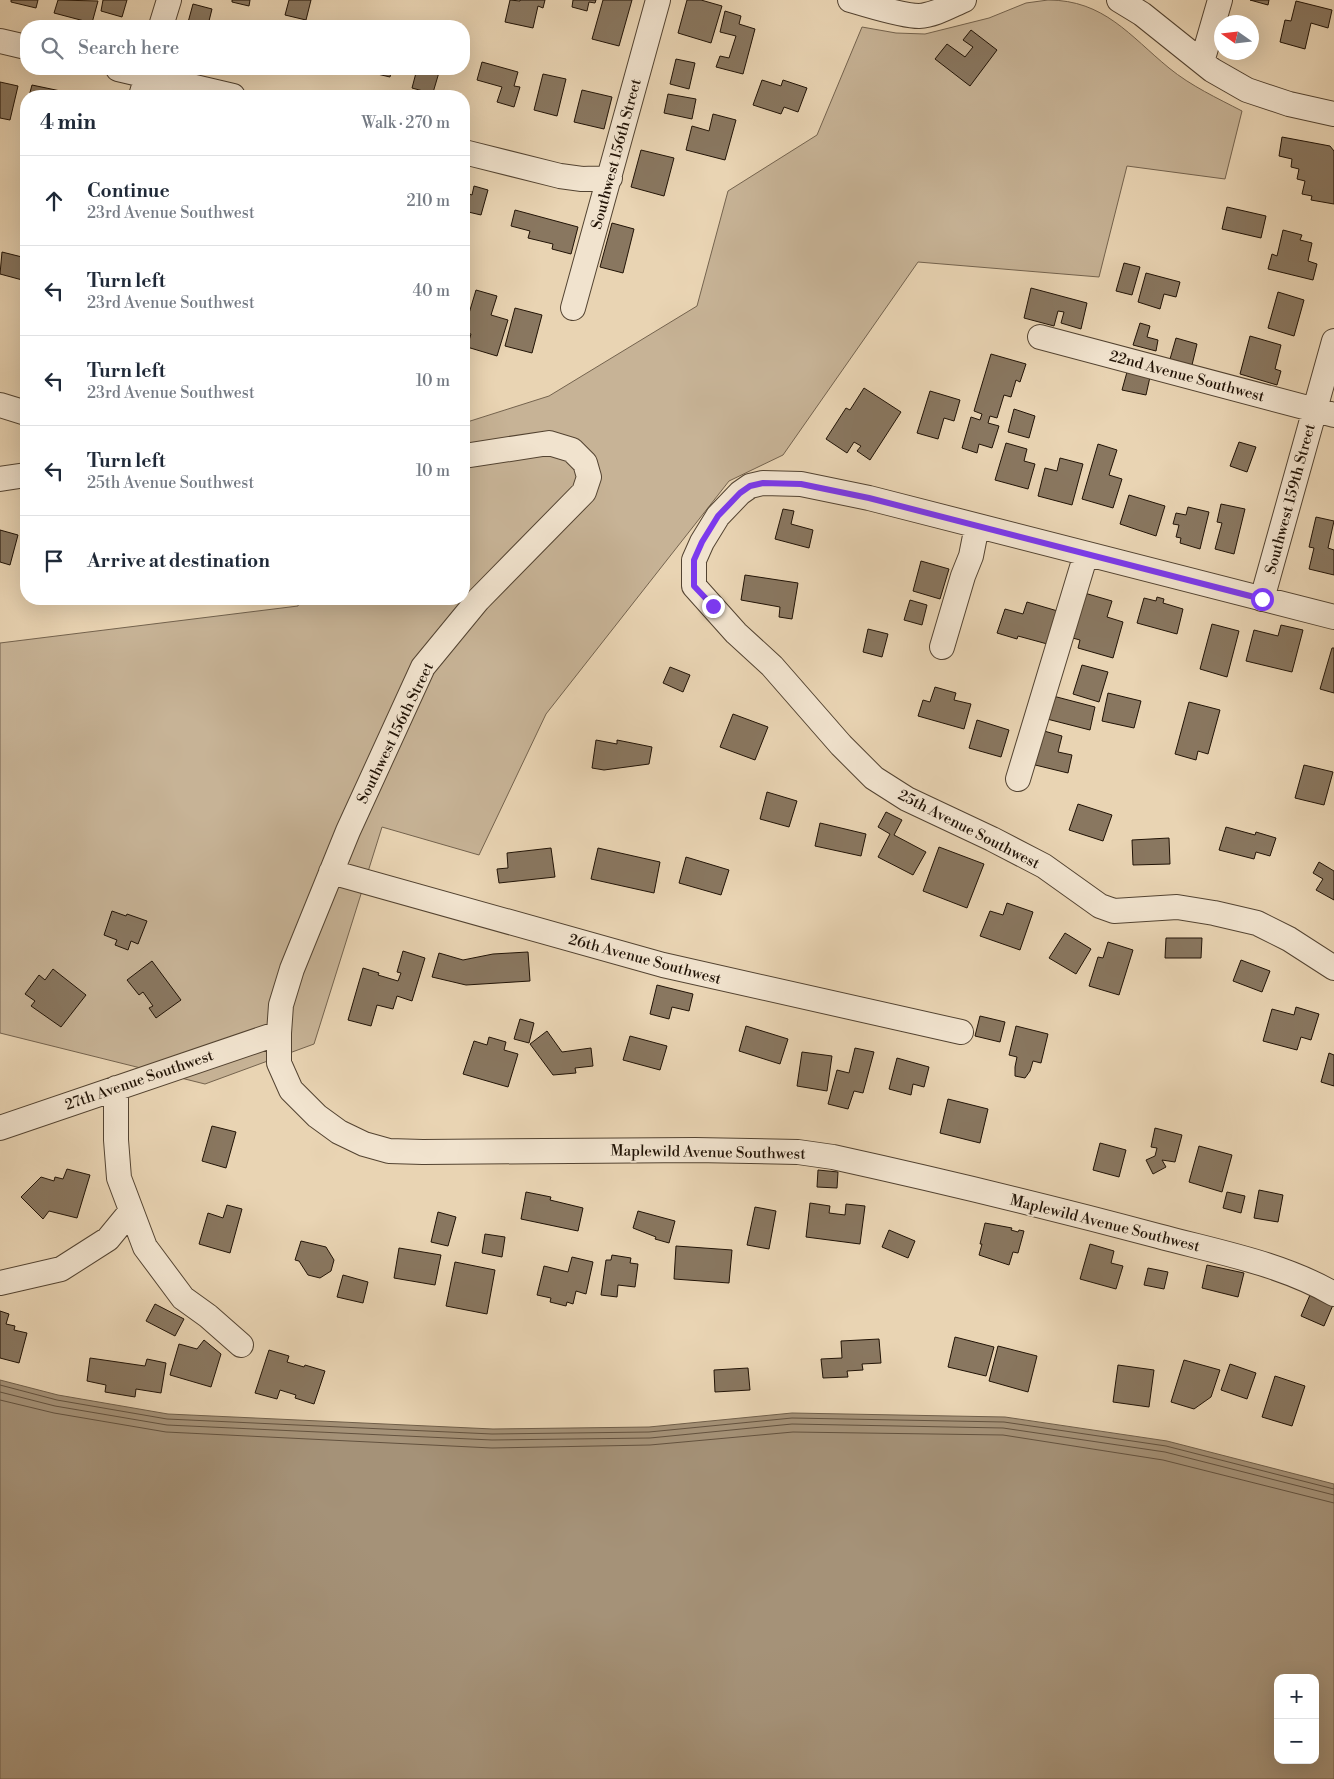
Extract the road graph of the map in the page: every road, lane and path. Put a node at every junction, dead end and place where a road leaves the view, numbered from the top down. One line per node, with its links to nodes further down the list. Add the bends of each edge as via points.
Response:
1 (169, 0): 7 (street)
2 (658, 0): 16 (street, Southwest 156th Street)
3 (850, 0): 4 (street, via 919,16)
4 (964, 0)
5 (1119, 0): 10 (street, via 1142,14)
6 (1220, 0): 10 (street)
7 (163, 20)
8 (0, 41): 9 (street)
9 (20, 46)
10 (1202, 62): 14 (street, via 1247,90)
11 (133, 75): 12 (street)
12 (145, 80): 13 (street)
13 (200, 90)
14 (1334, 114)
15 (470, 154): 16 (street, via 560,176)
16 (610, 178): 17 (street, Southwest 156th Street)
17 (573, 308)
18 (1040, 338): 22 (street, 22nd Avenue Southwest)
19 (1334, 341): 22 (street, Southwest 159th Street)
20 (0, 405): 21 (street)
21 (20, 410)
22 (1324, 413): 28 (street, Southwest 159th Street)
23 (470, 455): 32 (street, Southwest 156th Street, via 549,443 572,450 584,463 589,477 584,492 478,600 423,667)
24 (20, 476): 25 (street)
25 (0, 479)
26 (977, 526): 27 (street); 30 (street, via 971,556); 33 (street, 25th Avenue Southwest, via 801,484 763,483 740,493 718,516 694,560 694,586 736,634 772,666 841,746 874,778 907,799 1044,866 1100,906 1114,911 1177,907 1256,923 1289,939)
27 (1086, 554): 28 (street); 31 (street)
28 (1262, 599): 29 (street)
29 (1334, 617)
30 (942, 647)
31 (1018, 779)
32 (332, 872): 34 (street, 26th Avenue Southwest, via 663,966); 35 (street, Southwest 156th Street, via 292,968 281,1005)
33 (1334, 968)
34 (962, 1032)
35 (279, 1033): 36 (street, 27th Avenue Southwest); 40 (street, Maplewild Avenue Southwest, via 279,1063 291,1090 317,1116 364,1144 389,1150 423,1152 694,1150 798,1152 833,1157 1092,1218 1264,1264 1309,1280)
36 (116, 1088): 37 (street, 27th Avenue Southwest); 38 (street, via 119,1178)
37 (0, 1128)
38 (132, 1211): 39 (street, via 108,1239 61,1269); 41 (street, via 145,1247 183,1298)
39 (0, 1282)
40 (1334, 1294)
41 (241, 1345)

